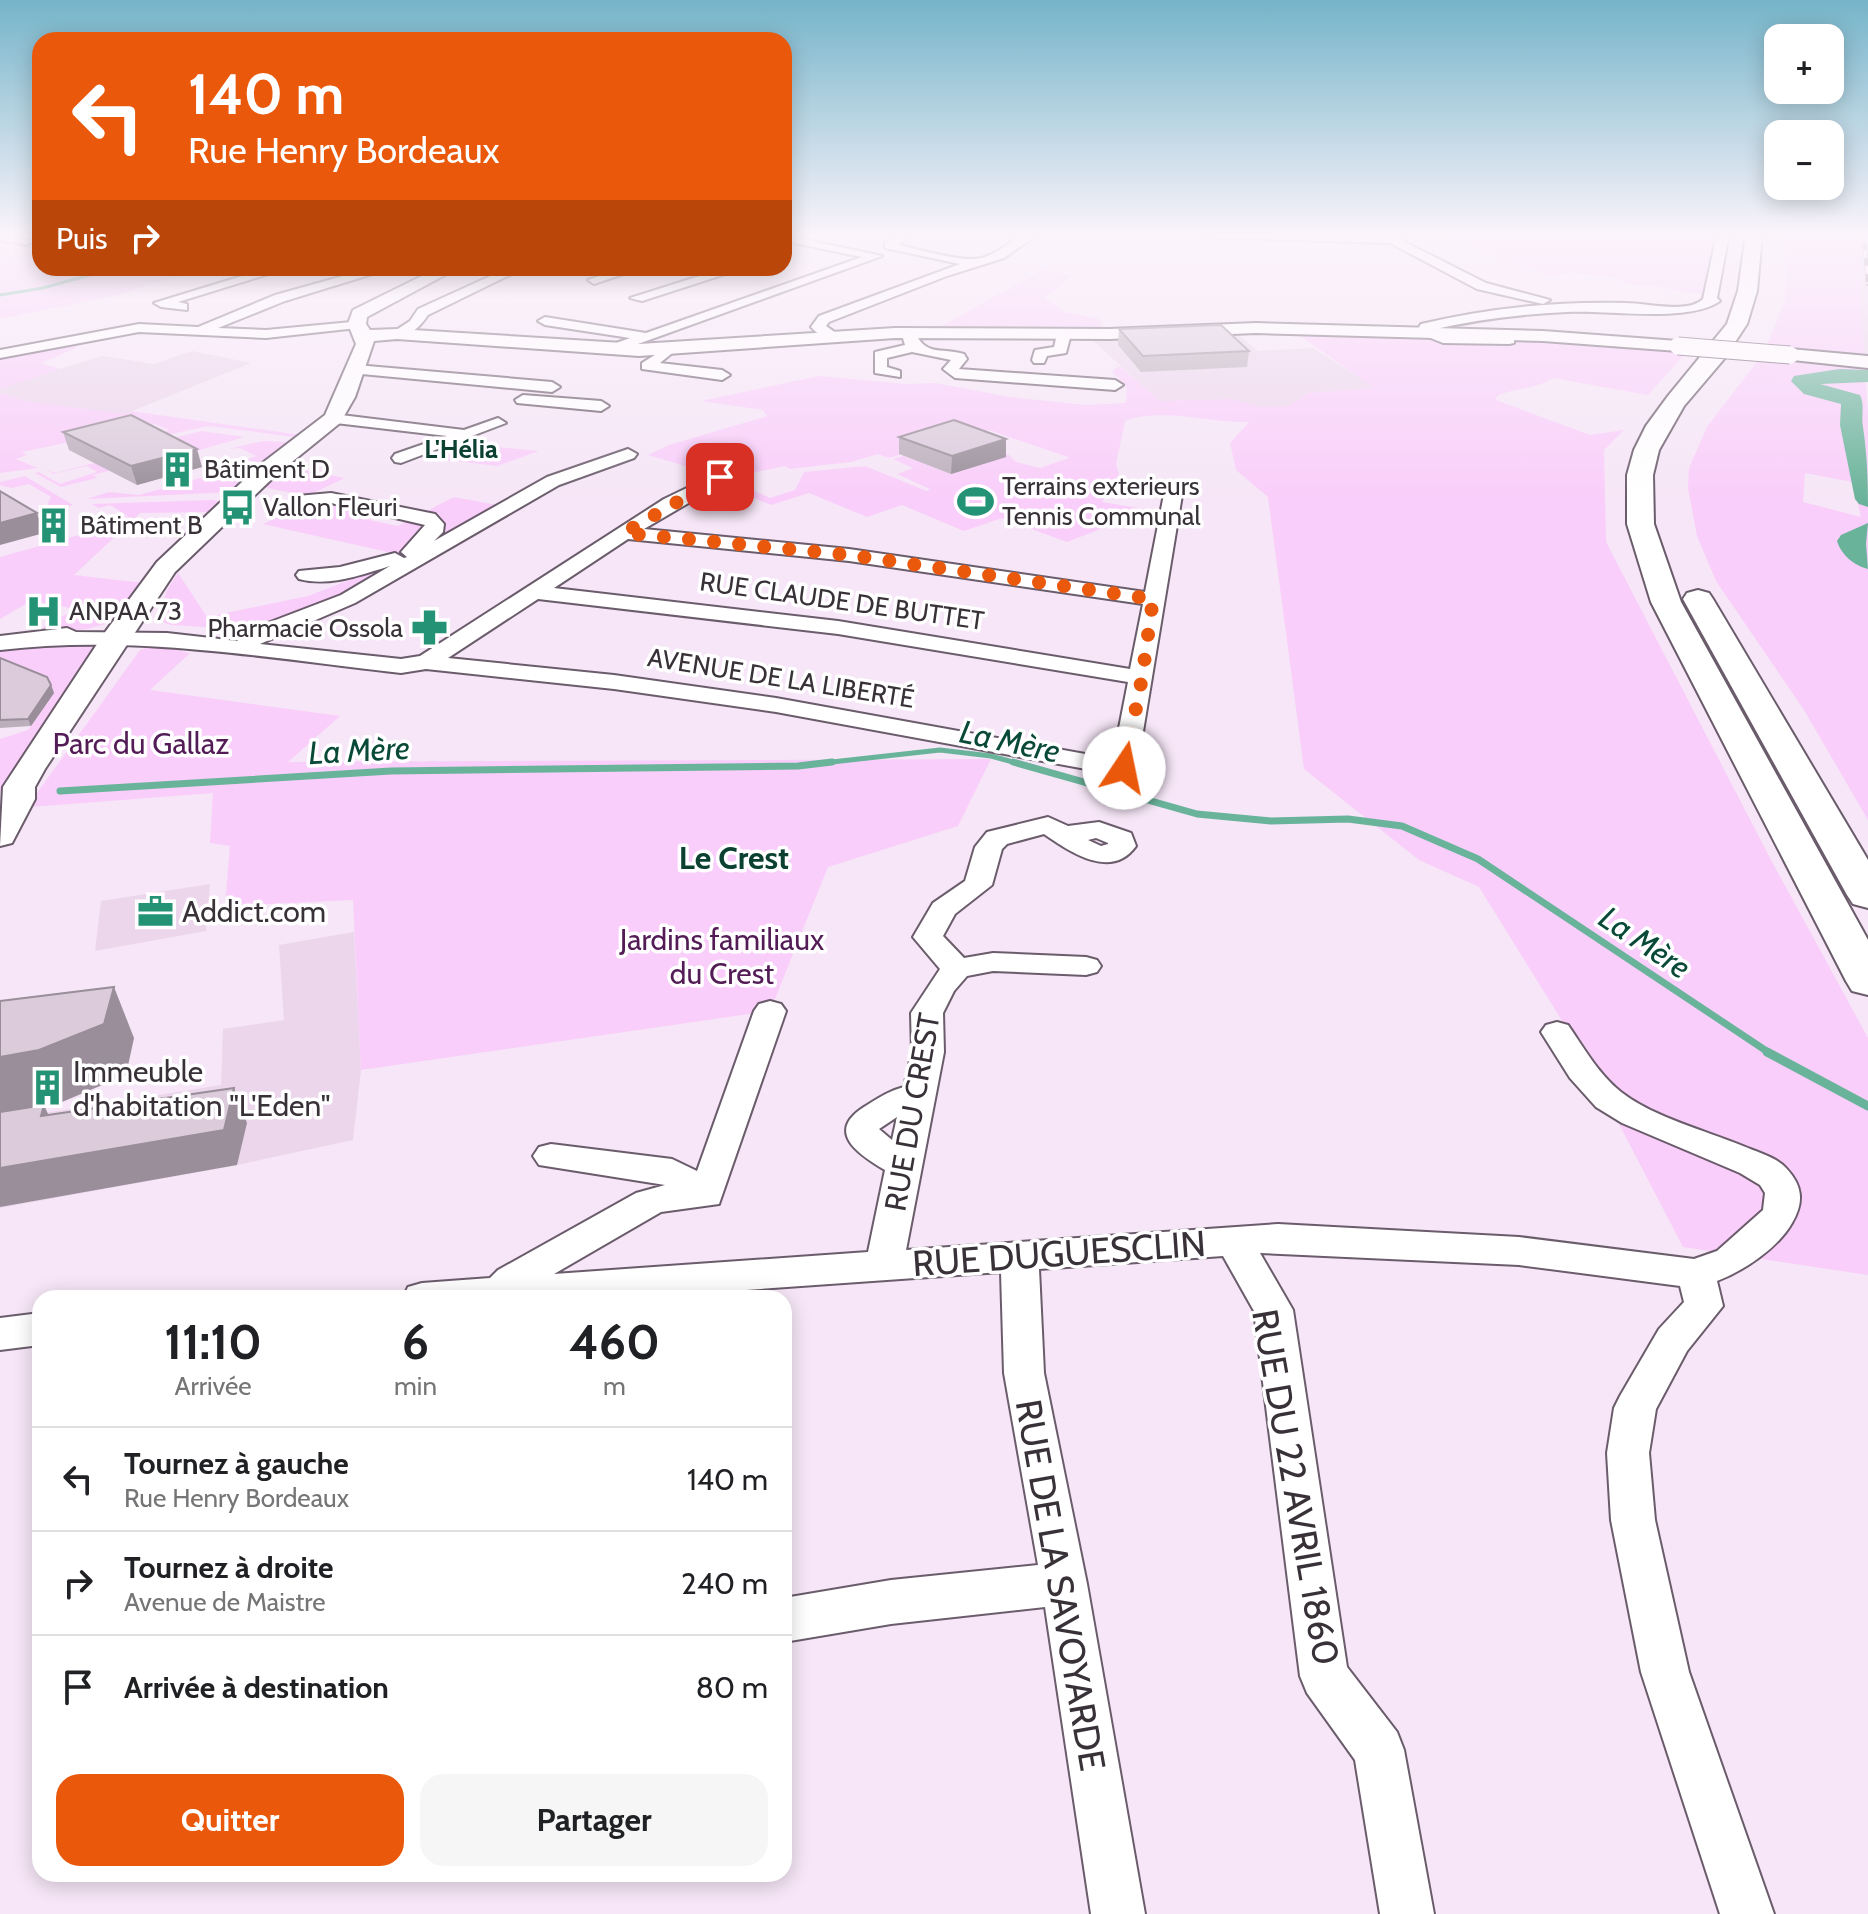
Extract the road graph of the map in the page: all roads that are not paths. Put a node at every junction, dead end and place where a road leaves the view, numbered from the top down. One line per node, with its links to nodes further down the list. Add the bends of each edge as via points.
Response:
1 (216, 323): 10 (street)
2 (360, 323): 11 (main road)
3 (415, 323): 13 (street)
4 (560, 323): 16 (street)
5 (684, 323): 16 (street)
6 (831, 323): 15 (street, via 835,331)
7 (1441, 323): 12 (street)
8 (1737, 323): 56 (highway, via 1666,413 1647,446 1638,479 1639,520 1666,602)
9 (1761, 323): 37 (highway, via 1685,430)
10 (199, 330): 11 (street); 21 (street, via 129,329)
11 (360, 330): 13 (main road); 24 (main road, via 365,344)
12 (1423, 332): 14 (main road, via 1256,328); 18 (street, via 1443,339); 23 (main road, bridge, via 1575,337)
13 (397, 334): 19 (main road)
14 (1064, 334): 17 (main road); 22 (street, via 1061,350 1040,353)
15 (831, 336): 17 (main road); 20 (main road)
16 (645, 337): 19 (street)
17 (910, 340): 25 (street, via 880,355 880,370); 28 (street, via 959,357 950,371 964,375)
18 (1509, 340)
19 (613, 349): 20 (main road)
20 (669, 350): 26 (street, via 647,366)
21 (0, 354)
22 (1039, 360)
23 (1868, 362)
24 (356, 370): 27 (street); 31 (main road)
25 (895, 374)
26 (722, 375)
27 (427, 376): 29 (street); 30 (street, via 421,388 430,391)
28 (1115, 385)
29 (552, 387)
30 (601, 406)
31 (333, 419): 33 (street); 46 (main road, via 269,469 175,562)
32 (498, 423): 33 (street)
33 (464, 435): 35 (street)
34 (628, 454): 41 (street, via 553,481)
35 (401, 458)
36 (722, 476): 40 (street)
37 (1668, 478)
38 (1174, 489): 45 (street)
39 (303, 500): 41 (street, via 331,498 432,521 433,532)
40 (624, 533): 44 (street); 45 (street, via 849,555)
41 (409, 558): 43 (street); 48 (street, via 348,599)
42 (1686, 574): 53 (highway)
43 (317, 576)
44 (532, 592): 49 (street); 50 (street, RUE CLAUDE DE BUTTET, via 825,624)
45 (1153, 599): 50 (street)
46 (128, 635): 47 (street, AVENUE DE LA LIBERTÉ); 48 (street, AVENUE DE LA LIBERTÉ); 52 (main road, via 115,665 32,790 19,799)
47 (0, 643)
48 (248, 643): 49 (street, AVENUE DE LA LIBERTÉ, via 401,666)
49 (426, 662): 50 (street, AVENUE DE LA LIBERTÉ, via 776,705 1124,768)
50 (1142, 678)
51 (1064, 835): 55 (street, via 1048,825 997,838 989,847 978,885 943,909 928,937)
52 (0, 836)
53 (1868, 895)
54 (1086, 966): 55 (street, via 993,962)
55 (957, 969): 59 (street, RUE DU CREST, via 927,1013 928,1052)
56 (1868, 981)
57 (770, 1011): 62 (street)
58 (1557, 1032): 66 (street, via 1608,1099 1752,1164 1779,1183 1784,1204 1776,1219 1730,1261)
59 (919, 1095): 61 (street, RUE DU CREST); 61 (street, via 901,1099 862,1124 861,1132)
60 (551, 1156): 62 (street, via 672,1172)
61 (905, 1166): 65 (street, RUE DU CREST)
62 (706, 1195): 67 (street, via 649,1202)
63 (1234, 1241): 64 (street, RUE DUGUESCLIN); 66 (street, RUE DUGUESCLIN, via 1278,1238 1494,1249); 74 (street, RUE DU 22 AVRIL 1860, via 1273,1310 1324,1676 1379,1750)
64 (1019, 1254): 65 (street, RUE DUGUESCLIN); 71 (street, RUE DE LA SAVOYARDE, via 1024,1373)
65 (886, 1264): 68 (street, RUE DUGUESCLIN)
66 (1696, 1274): 75 (street, via 1704,1306 1673,1340 1635,1408 1628,1453 1633,1520 1665,1672)
67 (502, 1290)
68 (539, 1290)
69 (32, 1330): 70 (street)
70 (0, 1334)
71 (1064, 1584): 72 (street, via 891,1602); 73 (street, RUE DE LA SAVOYARDE)
72 (792, 1619)
73 (1118, 1914)
74 (1407, 1914)
75 (1747, 1914)

